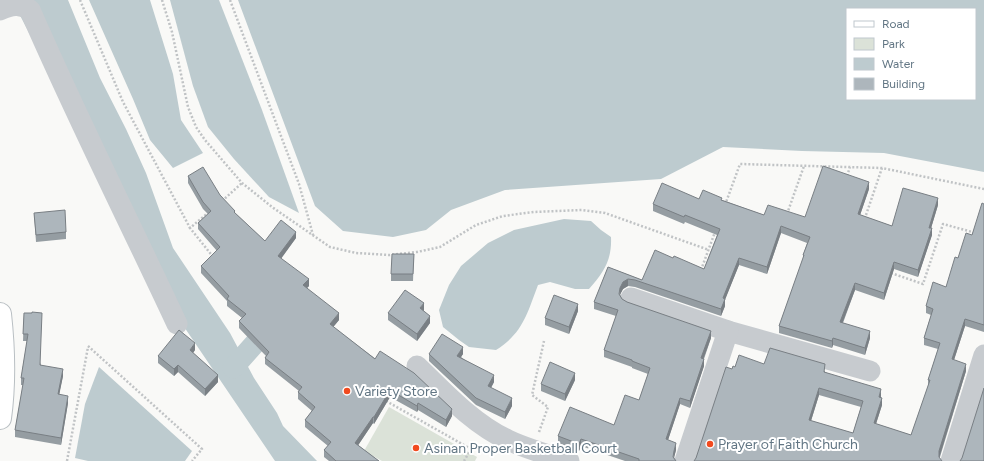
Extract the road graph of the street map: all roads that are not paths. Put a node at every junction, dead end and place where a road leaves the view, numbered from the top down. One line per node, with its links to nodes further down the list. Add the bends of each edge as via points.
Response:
1 (0, 10): 4 (street, via 20,5 30,10 64,88)
2 (631, 298): 5 (street)
3 (0, 314): 9 (street, via 5,376)
4 (177, 324)
5 (728, 331): 8 (street); 11 (street)
6 (984, 355): 12 (street)
7 (417, 366): 10 (street, via 486,428 507,440)
8 (870, 371)
9 (0, 418)
10 (569, 461)
11 (684, 461)
12 (951, 461)

